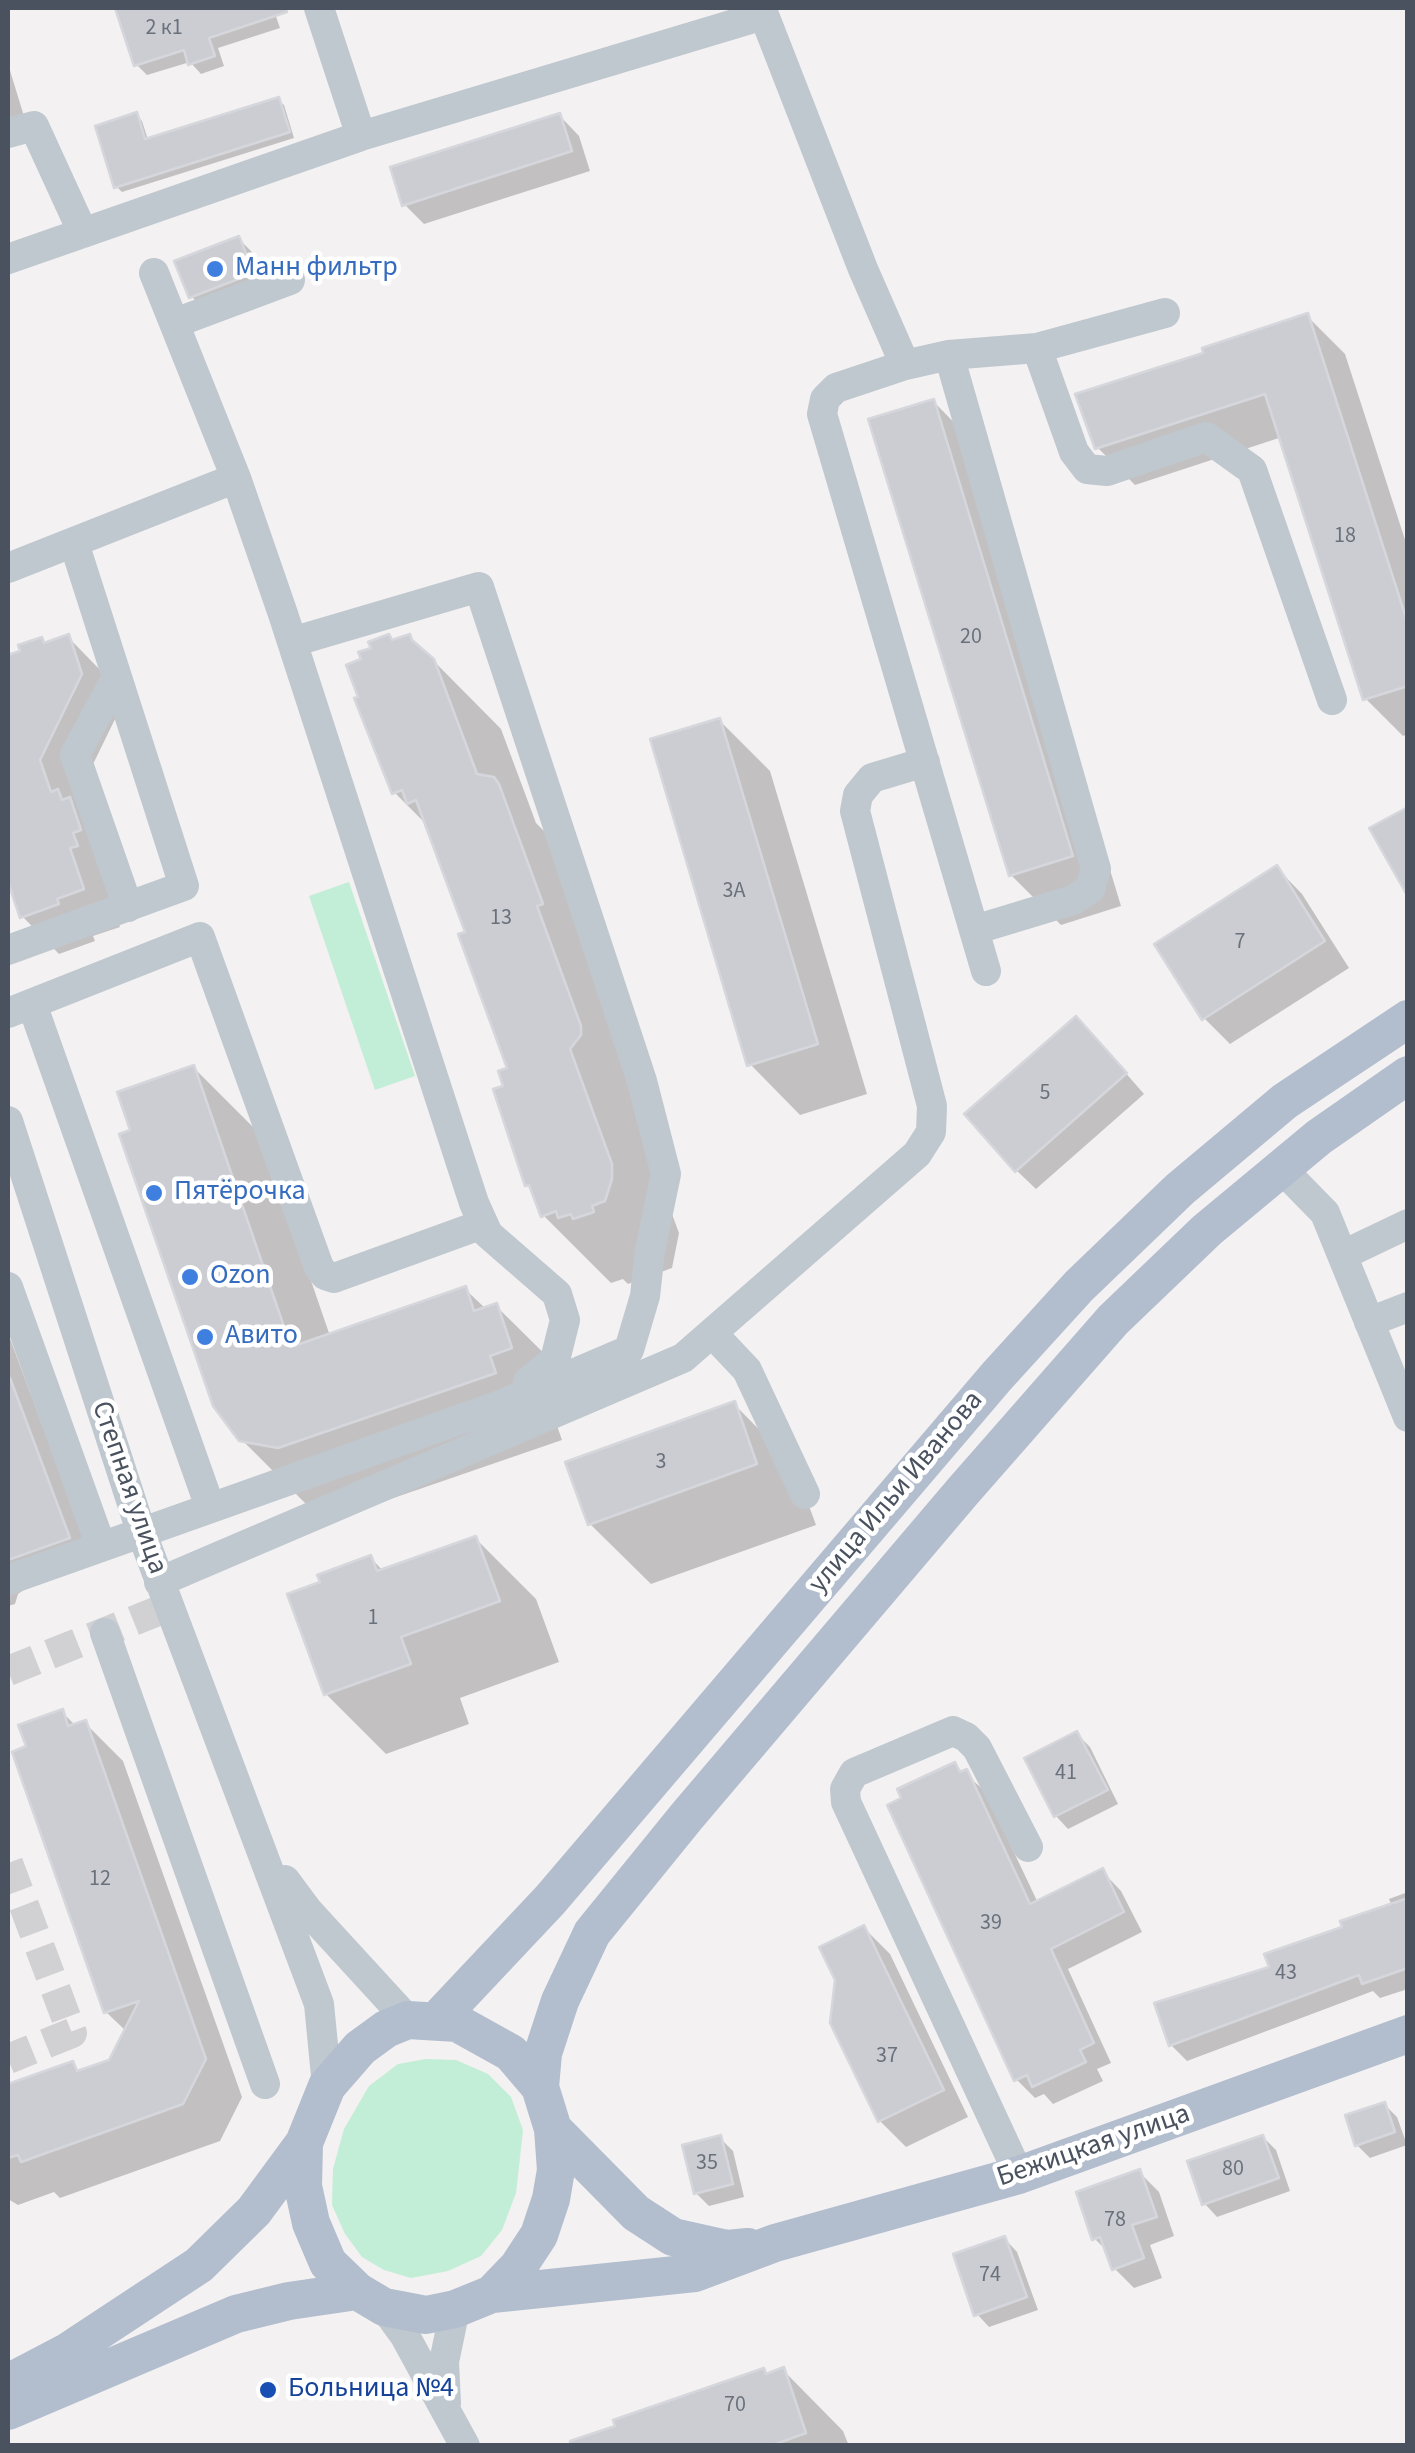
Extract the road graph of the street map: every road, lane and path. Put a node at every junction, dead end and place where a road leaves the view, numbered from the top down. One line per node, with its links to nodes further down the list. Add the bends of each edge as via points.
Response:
1 (319, 8): 3 (street)
2 (8, 134): 4 (street, via 34,126)
3 (361, 136): 4 (street); 12 (street, via 764,15)
4 (83, 233): 5 (street)
5 (8, 259)
6 (154, 272): 9 (street)
7 (290, 280): 9 (street)
8 (1165, 314): 10 (street)
9 (175, 323): 13 (street)
10 (1037, 348): 11 (street); 18 (street, via 1074,452 1088,468 1107,471 1206,438 1252,470)
11 (949, 355): 12 (street); 21 (street, via 1096,869 1090,889 1073,900)
12 (905, 365): 19 (street, via 836,388 822,414)
13 (236, 478): 14 (street); 16 (street)
14 (74, 543): 15 (street); 17 (street)
15 (8, 568)
16 (292, 642): 29 (street); 37 (street, via 479,588 642,1080 666,1174 629,1350)
17 (117, 677): 20 (street, via 74,755); 20 (street, via 184,886)
18 (1332, 700)
19 (925, 762): 21 (street); 35 (street, via 872,778 858,794 855,811 932,1106 931,1132 917,1154)
20 (128, 907): 22 (street)
21 (974, 930): 23 (street)
22 (8, 950)
23 (986, 971)
24 (20, 1008): 29 (street, via 200,937 324,1275 334,1278); 40 (street)
25 (1408, 1019): 48 (main road, улица Ильи Иванова, via 1285,1101 1180,1188 1079,1286 550,1900)
26 (1408, 1074): 28 (main road, улица Ильи Иванова)
27 (8, 1121): 41 (street, Степная улица)
28 (1281, 1168): 31 (street, via 1325,1213); 52 (main road, улица Ильи Иванова, via 1112,1320 592,1933 560,2001)
29 (483, 1224): 37 (street, via 557,1294 566,1320 556,1360)
30 (1408, 1224): 31 (street)
31 (1343, 1255): 34 (street)
32 (8, 1287): 42 (street)
33 (1408, 1306): 34 (street)
34 (1369, 1322): 36 (street)
35 (712, 1332): 39 (street, via 746,1370); 44 (street, via 683,1358)
36 (1401, 1382): 38 (street)
37 (498, 1406): 40 (street)
38 (1408, 1417)
39 (805, 1494)
40 (210, 1507): 41 (street)
41 (142, 1532): 42 (street); 44 (street, Степная улица)
42 (101, 1546): 43 (street)
43 (8, 1580)
44 (160, 1582): 47 (street, Степная улица)
45 (105, 1633): 50 (street)
46 (1028, 1847): 55 (street, via 976,1748 953,1731 854,1772 845,1789)
47 (262, 1850): 48 (street, via 308,1910); 51 (street, Степная улица, via 319,2004)
48 (423, 2020): 51 (main road, via 386,2029); 52 (main road, via 457,2023 511,2053)
49 (1408, 2034): 55 (main road, Бежицкая улица)
50 (264, 2084)
51 (327, 2086): 54 (main road)
52 (540, 2088): 53 (main road)
53 (553, 2129): 56 (main road, via 636,2213 673,2237 727,2249); 57 (main road, via 556,2170 538,2235)
54 (304, 2143): 58 (main road, via 303,2186 328,2264); 60 (main road, via 254,2211 199,2265)
55 (1019, 2176): 56 (main road, Бежицкая улица)
56 (775, 2244): 57 (main road, via 695,2273)
57 (492, 2294): 59 (main road)
58 (370, 2299): 59 (main road, via 426,2314); 61 (street, via 405,2336); 62 (main road, via 289,2301 236,2314)
59 (455, 2309): 61 (street, via 444,2362)
60 (8, 2383)
61 (447, 2411): 63 (street)
62 (8, 2412)
63 (461, 2445)

